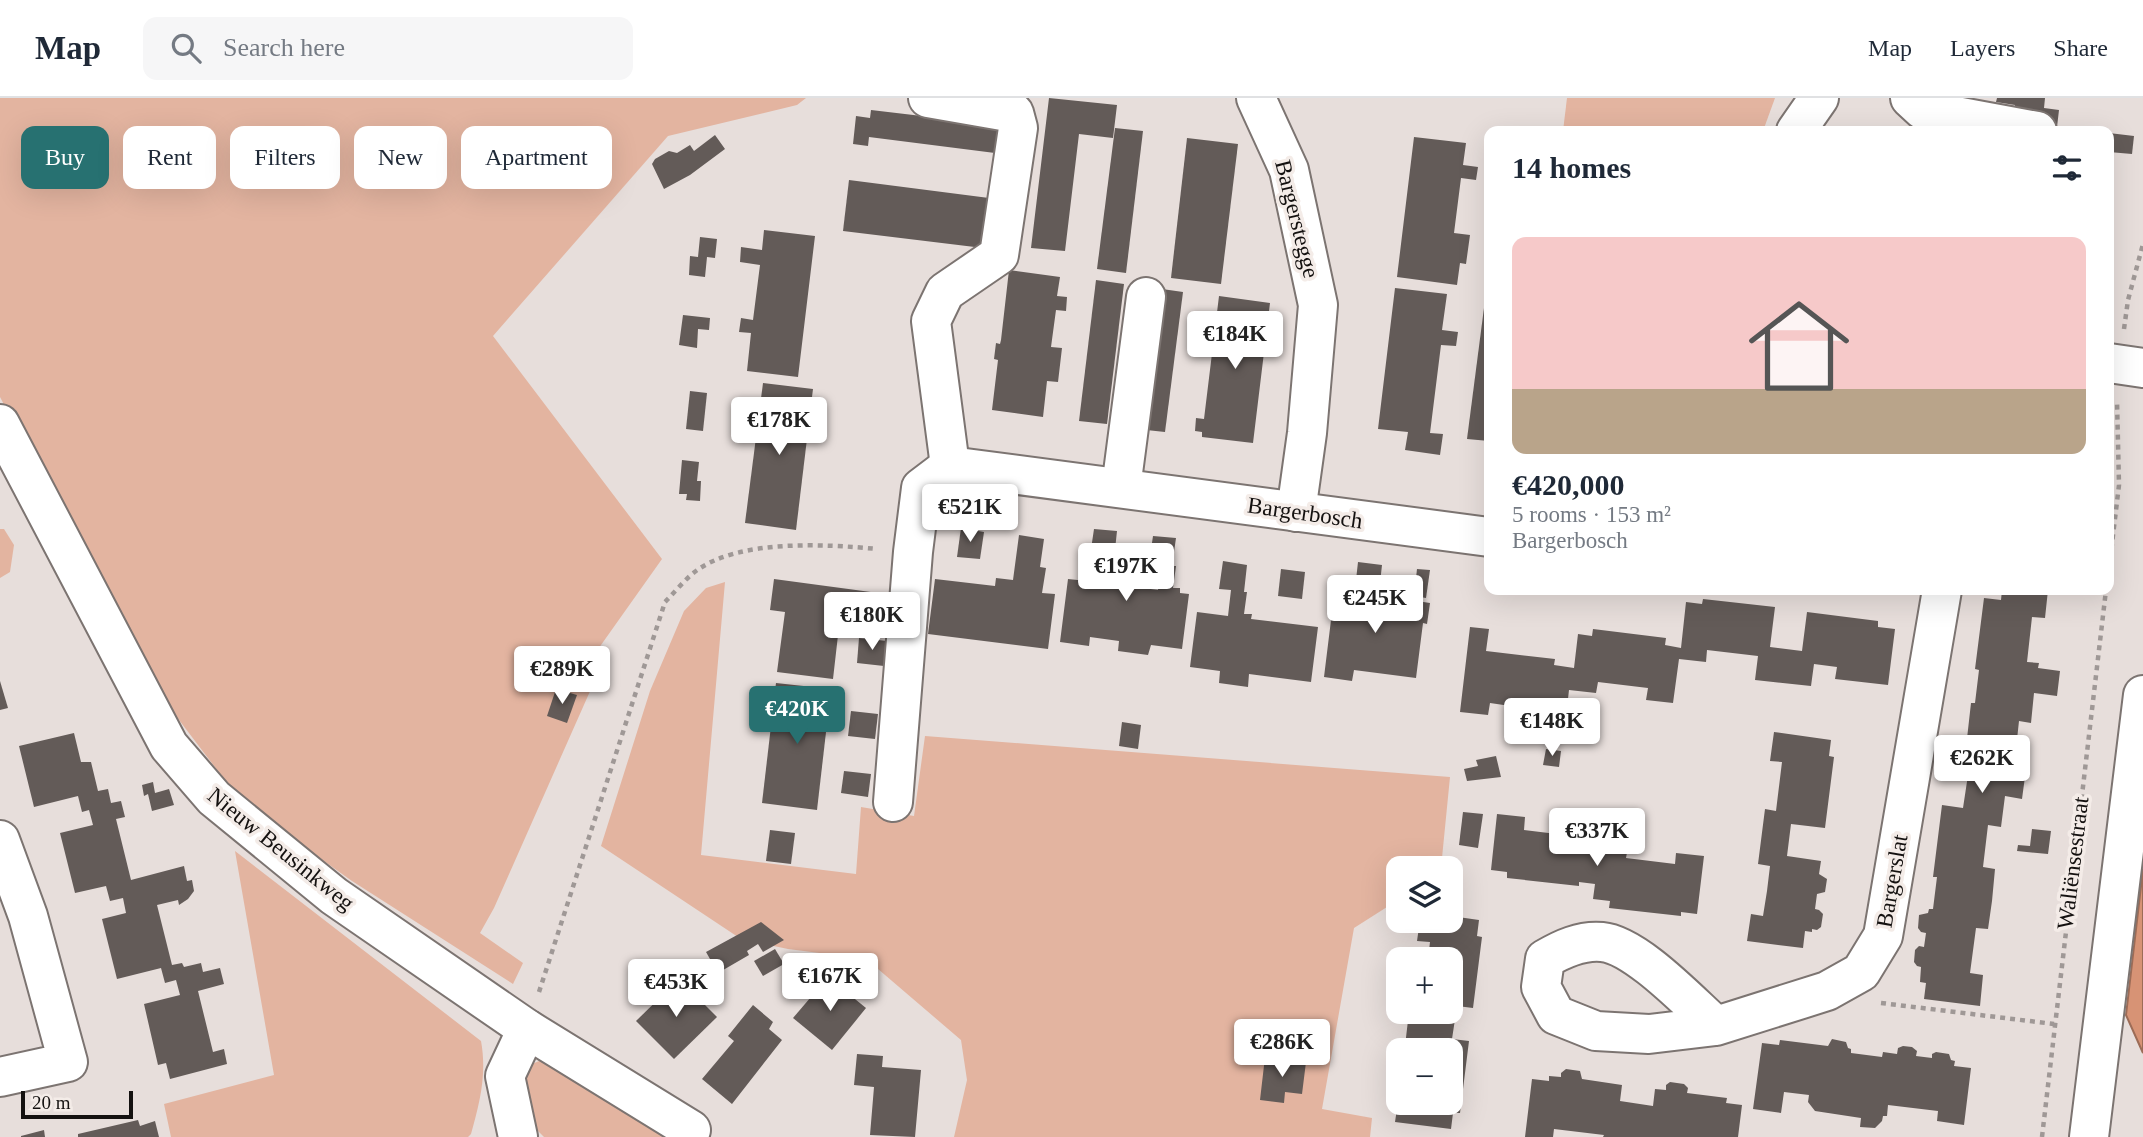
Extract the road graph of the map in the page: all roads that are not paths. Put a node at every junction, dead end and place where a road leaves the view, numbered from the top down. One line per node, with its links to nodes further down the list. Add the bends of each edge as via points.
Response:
1 (928, 98): 11 (street, via 1014,113 1018,128 999,255 945,292 931,321)
2 (1256, 98): 13 (street, Bargerstegge, via 1289,170 1318,305)
3 (1819, 98): 5 (street)
4 (1910, 98): 6 (street, via 1923,110)
5 (1799, 126)
6 (2010, 126)
7 (1146, 297): 12 (street)
8 (2114, 364): 9 (street)
9 (2143, 368)
10 (0, 425): 20 (street, Nieuw Beusinkweg, via 169,746 214,798 334,896)
11 (950, 466): 12 (street, Bargerbosch); 17 (street, via 921,488)
12 (1121, 488): 13 (street, Bargerbosch)
13 (1296, 512): 14 (street, Bargerbosch)
14 (1484, 536)
15 (1941, 595): 19 (street, Bargerslat, via 1883,936 1861,972 1827,991)
16 (2143, 695): 24 (street)
17 (893, 802)
18 (0, 840): 21 (street, via 28,916 68,1062)
19 (1716, 1026)
20 (527, 1029): 22 (street, Nieuw Beusinkweg); 23 (street, via 505,1076)
21 (0, 1077)
22 (691, 1130)
23 (518, 1137)
24 (2090, 1137)

